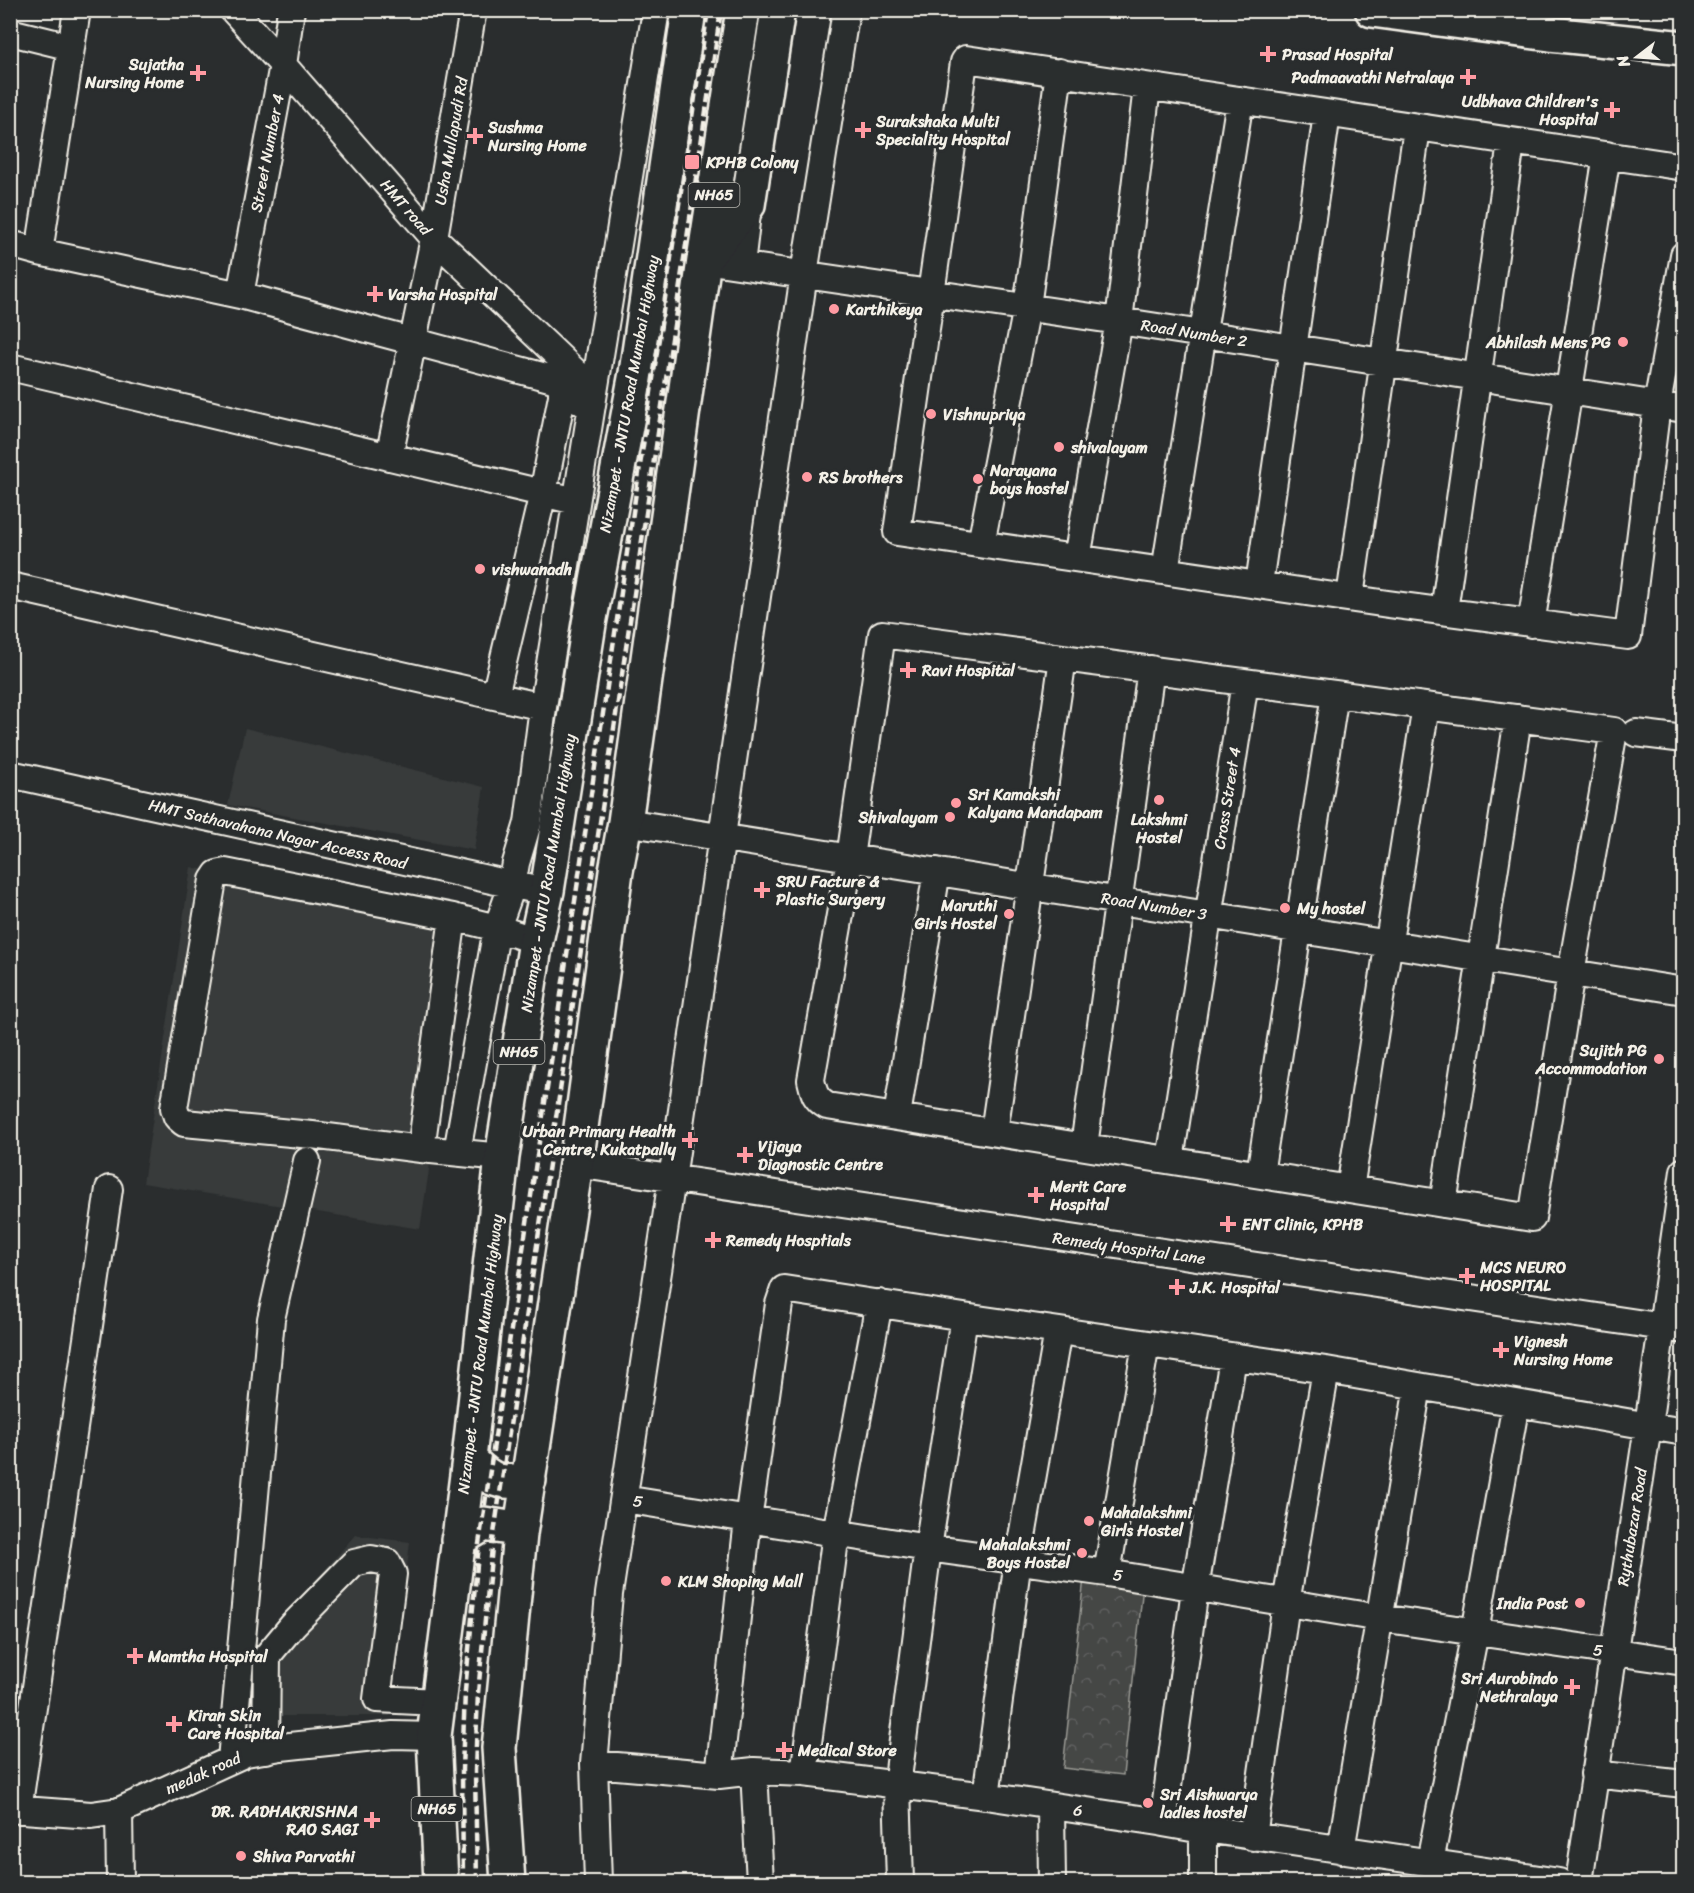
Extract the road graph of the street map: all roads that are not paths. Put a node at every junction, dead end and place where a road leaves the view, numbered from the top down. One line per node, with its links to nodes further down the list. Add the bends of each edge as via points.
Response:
1 (77, 10): 12 (street)
2 (233, 10): 14 (street, HMT road)
3 (291, 10): 14 (street, Street Number 4)
4 (473, 10): 24 (street, Usha Mullapudi Rd)
5 (656, 10): 43 (street)
6 (689, 10): 74 (main road, Nizampet - JNTU Road Mumbai Highway / NH65, via 636,373 588,624)
7 (743, 10): 28 (main road, NH65)
8 (778, 10): 23 (main road)
9 (846, 10): 30 (street)
10 (1372, 10): 13 (main road)
11 (10, 32): 12 (street)
12 (71, 47): 26 (street)
13 (1683, 48)
14 (283, 65): 24 (street, HMT road); 32 (street, Street Number 4)
15 (1059, 72): 16 (street); 31 (street, via 970,59 964,62); 33 (street)
16 (1147, 87): 17 (street); 34 (street)
17 (1240, 100): 18 (street); 35 (street)
18 (1327, 114): 19 (street); 37 (street)
19 (1418, 128): 20 (street); 38 (street)
20 (1511, 143): 21 (street); 41 (street)
21 (1607, 155): 22 (street); 42 (street)
22 (1683, 167)
23 (748, 205): 28 (main road); 29 (street)
24 (434, 238): 36 (street, Usha Mullapudi Rd); 40 (street, HMT road)
25 (10, 244): 26 (street)
26 (39, 252): 32 (street)
27 (1683, 255): 44 (street)
28 (704, 260): 29 (street, Road Number 2); 68 (main road, NH65)
29 (741, 265): 30 (street, Road Number 2)
30 (804, 274): 31 (street, Road Number 2); 69 (street)
31 (932, 294): 33 (street, Road Number 2); 49 (street, via 897,532)
32 (240, 295): 36 (street)
33 (1027, 307): 34 (street, Road Number 2); 49 (street)
34 (1119, 321): 35 (street, Road Number 2); 50 (street)
35 (1203, 335): 37 (street, Road Number 2); 51 (street)
36 (413, 343): 40 (street, via 557,380); 46 (street, Usha Mullapudi Rd)
37 (1293, 349): 38 (street, Road Number 2); 52 (street)
38 (1384, 363): 41 (street, Road Number 2); 54 (street)
39 (10, 367): 46 (street)
40 (565, 378): 43 (street); 47 (street)
41 (1477, 378): 42 (street, Road Number 2); 55 (street)
42 (1570, 392): 44 (street, Road Number 2); 56 (street)
43 (592, 399): 48 (street)
44 (1657, 405): 45 (street, Road Number 2); 56 (street, via 1628,636)
45 (1683, 409)
46 (389, 457): 47 (street)
47 (543, 493): 48 (street); 61 (street)
48 (576, 501): 63 (street)
49 (981, 544): 50 (street)
50 (1077, 558): 51 (street)
51 (1165, 571): 52 (street)
52 (1259, 584): 54 (street)
53 (10, 586): 61 (street)
54 (1350, 597): 55 (street)
55 (1444, 611): 56 (street)
56 (1531, 624)
57 (1063, 658): 58 (street); 70 (street, via 882,634); 73 (street)
58 (1151, 669): 59 (street); 75 (street)
59 (1245, 682): 60 (street); 76 (street, Cross Street 4)
60 (1335, 694): 62 (street); 79 (street)
61 (495, 696): 63 (street)
62 (1426, 706): 64 (street); 81 (street)
63 (543, 707): 72 (street, via 528,823)
64 (1518, 718): 82 (street); 83 (street, via 1614,731)
65 (1636, 733): 66 (street)
66 (1683, 739)
67 (10, 774): 72 (street, HMT Sathavahana Nagar Access Road)
68 (625, 822): 69 (street, Road Number 3); 93 (main road, NH65)
69 (721, 837): 70 (street, Road Number 3); 96 (street)
70 (850, 858): 71 (street, Road Number 3); 85 (street, via 812,1080 814,1094 826,1106)
71 (937, 872): 73 (street, Road Number 3); 85 (street)
72 (512, 886): 74 (street, HMT Sathavahana Nagar Access Road); 78 (street)
73 (1030, 886): 75 (street, Road Number 3); 86 (street)
74 (547, 891): 80 (main road, Nizampet - JNTU Road Mumbai Highway / NH65)
75 (1119, 901): 76 (street, Road Number 3); 87 (street)
76 (1209, 915): 79 (street, Road Number 3); 91 (street, Cross Street 4)
77 (453, 917): 78 (street); 88 (street); 88 (street, via 225,872 217,874 174,1108 184,1123)
78 (497, 928): 80 (street); 89 (street)
79 (1298, 929): 81 (street, Road Number 3); 95 (street)
80 (536, 941): 90 (main road, Nizampet - JNTU Road Mumbai Highway / NH65)
81 (1389, 944): 82 (street, Road Number 3); 98 (street)
82 (1481, 958): 83 (street, Road Number 3); 99 (street)
83 (1572, 973): 84 (street, Road Number 3); 99 (street, via 1532,1218)
84 (1683, 991)
85 (897, 1116): 86 (street)
86 (994, 1132): 87 (street)
87 (1084, 1146): 91 (street)
88 (421, 1149): 89 (street)
89 (457, 1152): 90 (street)
90 (502, 1157): 111 (main road, Nizampet - JNTU Road Mumbai Highway / NH65)
91 (1170, 1160): 95 (street)
92 (308, 1161): 130 (street, via 271,1319)
93 (576, 1164): 96 (street, Remedy Hospital Lane); 112 (main road, NH65)
94 (1683, 1171): 102 (street, Rythubazar Road)
95 (1260, 1174): 98 (street)
96 (672, 1179): 102 (street, Remedy Hospital Lane); 113 (street)
97 (109, 1189): 140 (street)
98 (1350, 1189): 99 (street)
99 (1443, 1204)
100 (879, 1303): 101 (street); 114 (street, via 784,1289); 115 (street)
101 (964, 1317): 103 (street); 118 (street)
102 (1672, 1328): 109 (street, Rythubazar Road)
103 (1058, 1331): 104 (street); 119 (street)
104 (1146, 1344): 105 (street); 120 (street)
105 (1233, 1358): 106 (street); 121 (street)
106 (1326, 1370): 107 (street); 122 (street)
107 (1418, 1386): 108 (street); 123 (street)
108 (1516, 1403): 109 (street); 124 (street)
109 (1648, 1426): 110 (street); 125 (street, Rythubazar Road)
110 (1683, 1432)
111 (469, 1459): 112 (main road, via 492,1479); 117 (main road, Nizampet - JNTU Road Mumbai Highway / NH65)
112 (529, 1480): 116 (main road, NH65)
113 (624, 1499): 114 (street, 5); 131 (street, via 609,1594)
114 (748, 1520): 115 (street, 5); 135 (street)
115 (836, 1533): 118 (street, 5); 133 (street)
116 (520, 1534): 117 (main road, via 484,1524); 148 (main road, NH65, via 499,1748)
117 (458, 1540): 127 (main road, Nizampet - JNTU Road Mumbai Highway / NH65)
118 (928, 1548): 119 (street, 5); 137 (street)
119 (1018, 1560): 120 (street, 5); 138 (street)
120 (1107, 1573): 121 (street, 5)
121 (1195, 1589): 122 (street, 5); 142 (street, via 1163,1823)
122 (1286, 1603): 123 (street, 5); 143 (street)
123 (1380, 1618): 124 (street, 5); 144 (street)
124 (1475, 1632): 125 (street, 5); 145 (street)
125 (1612, 1652): 126 (street, 5); 134 (street, Rythubazar Road)
126 (1683, 1662)
127 (438, 1702): 128 (main road, Nizampet - JNTU Road Mumbai Highway / NH65); 129 (street, via 377,1699 393,1574 401,1562 371,1559 354,1563 267,1656)
128 (434, 1736): 129 (street, medak road, via 404,1734); 147 (main road, Nizampet - JNTU Road Mumbai Highway / NH65)
129 (266, 1750): 130 (street, medak road)
130 (231, 1760): 141 (street, medak road)
131 (594, 1764): 135 (street, 6); 149 (street)
132 (754, 1771): 133 (street, 6); 135 (street, 6); 150 (street)
133 (804, 1773): 137 (street, 6)
134 (1594, 1774): 136 (street); 155 (street, Rythubazar Road)
135 (719, 1775)
136 (1683, 1784)
137 (897, 1786): 138 (street, 6); 151 (street)
138 (986, 1796): 139 (street, 6)
139 (1051, 1806): 142 (street, 6); 152 (street)
140 (14, 1810): 141 (street, medak road, via 91,1815)
141 (120, 1811): 146 (street)
142 (1203, 1830): 143 (street, 6); 153 (street)
143 (1253, 1837): 144 (street, 6)
144 (1341, 1850): 145 (street, 6)
145 (1430, 1862): 154 (street, 6)
146 (120, 1882)
147 (441, 1882)
148 (508, 1882)
149 (598, 1882)
150 (760, 1882)
151 (900, 1882)
152 (1052, 1882)
153 (1203, 1882)
154 (1559, 1882)
155 (1579, 1882)

